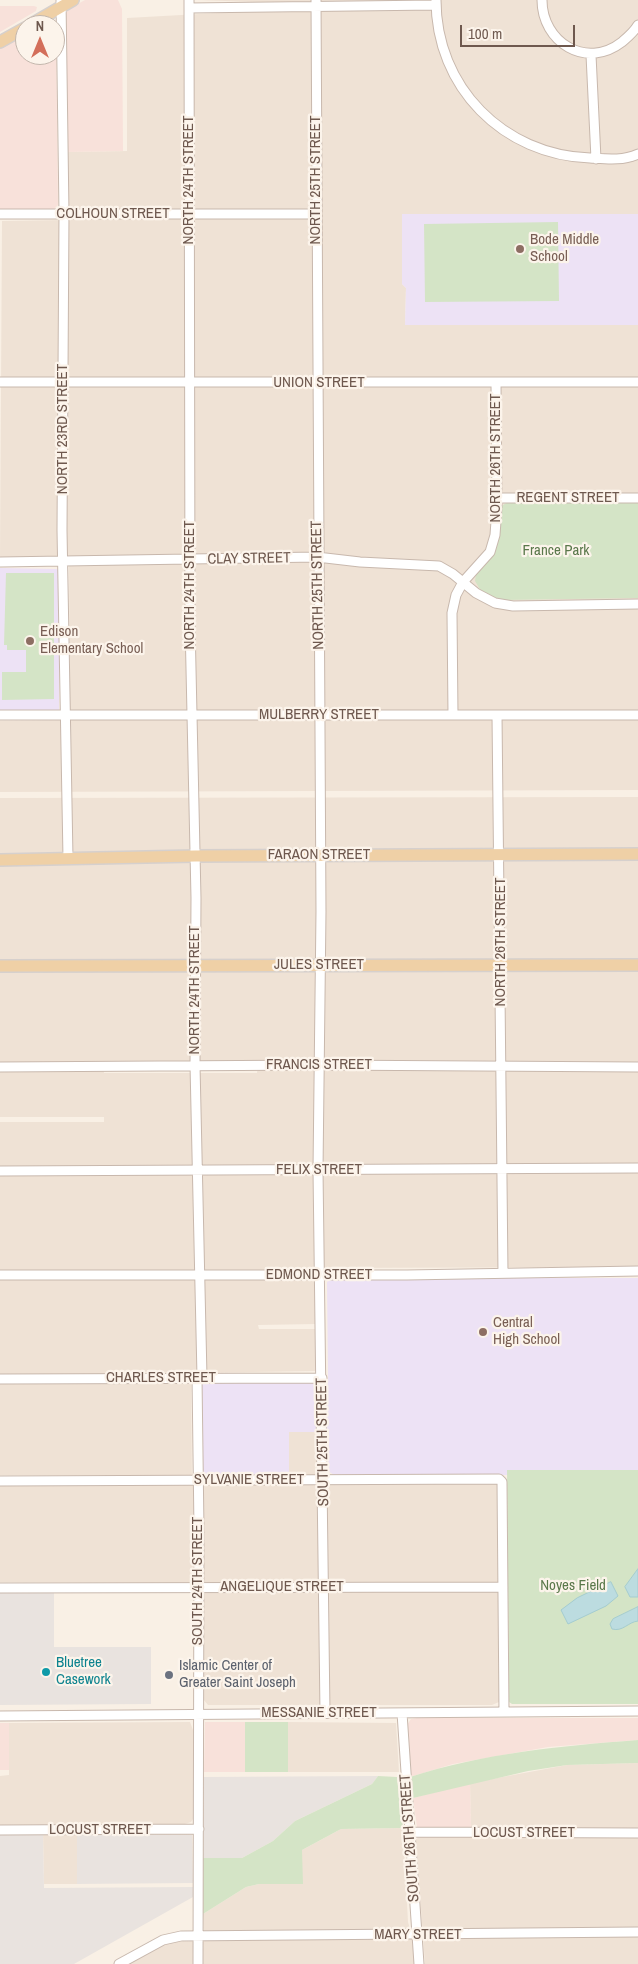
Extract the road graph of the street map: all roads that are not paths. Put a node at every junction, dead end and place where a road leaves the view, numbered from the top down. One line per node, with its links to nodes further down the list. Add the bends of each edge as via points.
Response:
1 (73, 0): 3 (main road)
2 (542, 0): 11 (street, via 544,18 554,36 574,50)
3 (61, 3): 7 (main road); 16 (street, NORTH 23RD STREET)
4 (316, 3): 5 (street); 6 (street); 19 (street, NORTH 25TH STREET)
5 (436, 3): 13 (street, via 445,57 465,93 478,108 518,139 536,148 560,156)
6 (189, 4): 18 (street, NORTH 24TH STREET)
7 (44, 15)
8 (638, 25): 11 (street, via 617,46)
9 (15, 34): 10 (main road)
10 (0, 42)
11 (591, 55): 13 (street)
12 (638, 154): 14 (street)
13 (596, 159): 14 (street)
14 (626, 160): 15 (street)
15 (638, 160)
16 (64, 213): 17 (street, COLHOUN STREET); 18 (street, COLHOUN STREET); 21 (street, NORTH 23RD STREET)
17 (0, 214)
18 (189, 214): 19 (street, COLHOUN STREET); 23 (street, NORTH 24TH STREET)
19 (316, 214): 24 (street, NORTH 25TH STREET)
20 (0, 382): 21 (street, UNION STREET)
21 (63, 382): 23 (street, UNION STREET); 31 (street, NORTH 23RD STREET)
22 (638, 382): 25 (street, UNION STREET)
23 (189, 383): 24 (street, UNION STREET); 29 (street, NORTH 24TH STREET)
24 (316, 383): 25 (street, UNION STREET); 28 (street, NORTH 25TH STREET)
25 (496, 383): 26 (street, NORTH 26TH STREET)
26 (497, 498): 27 (street, REGENT STREET); 32 (street, NORTH 26TH STREET, via 493,546 483,562)
27 (638, 498)
28 (317, 557): 29 (street, CLAY STREET); 32 (street, CLAY STREET, via 439,566); 38 (street, NORTH 25TH STREET)
29 (190, 560): 31 (street, CLAY STREET); 37 (street, NORTH 24TH STREET)
30 (0, 562): 31 (street, CLAY STREET)
31 (62, 562): 36 (street, NORTH 23RD STREET)
32 (463, 582): 33 (street, via 495,603 539,606); 39 (street, NORTH 26TH STREET, via 456,594 452,613)
33 (638, 604)
34 (498, 714): 39 (street, MULBERRY STREET); 40 (street, MULBERRY STREET); 41 (street, NORTH 26TH STREET)
35 (0, 715): 36 (street, MULBERRY STREET)
36 (67, 715): 37 (street, MULBERRY STREET); 45 (street, NORTH 23RD STREET)
37 (192, 715): 38 (street, MULBERRY STREET); 44 (street, NORTH 24TH STREET)
38 (319, 715): 39 (street, MULBERRY STREET); 43 (street, NORTH 25TH STREET)
39 (453, 715)
40 (638, 715)
41 (500, 854): 42 (main road, FARAON STREET); 43 (main road, FARAON STREET); 49 (street, NORTH 26TH STREET)
42 (638, 854)
43 (320, 855): 44 (main road, FARAON STREET); 48 (street, NORTH 25TH STREET)
44 (195, 856): 45 (main road, FARAON STREET); 47 (street, NORTH 24TH STREET)
45 (68, 858): 46 (main road, FARAON STREET)
46 (0, 860)
47 (195, 965): 48 (main road, JULES STREET); 51 (main road, JULES STREET); 52 (street, NORTH 24TH STREET)
48 (320, 965): 49 (main road, JULES STREET); 53 (street, NORTH 25TH STREET)
49 (501, 965): 50 (main road, JULES STREET); 54 (street, NORTH 26TH STREET)
50 (638, 965)
51 (0, 966)
52 (195, 1065): 53 (street, FRANCIS STREET); 55 (street, FRANCIS STREET); 58 (street, NORTH 24TH STREET)
53 (319, 1065): 54 (street, FRANCIS STREET); 60 (street, NORTH 25TH STREET)
54 (502, 1066): 56 (street, FRANCIS STREET); 59 (street, NORTH 26TH STREET)
55 (0, 1067)
56 (638, 1067)
57 (638, 1168): 59 (street, FELIX STREET)
58 (196, 1169): 60 (street, FELIX STREET); 61 (street, FELIX STREET); 64 (street, SOUTH 24TH STREET)
59 (502, 1169): 60 (street, FELIX STREET); 63 (street)
60 (318, 1170): 66 (street, SOUTH 25TH STREET)
61 (0, 1171)
62 (638, 1272): 63 (street, EDMOND STREET)
63 (503, 1273): 66 (street, EDMOND STREET)
64 (199, 1274): 65 (street, EDMOND STREET); 66 (street, EDMOND STREET); 67 (street, SOUTH 24TH STREET)
65 (0, 1275)
66 (320, 1275): 68 (street, SOUTH 25TH STREET)
67 (199, 1377): 68 (street, CHARLES STREET); 69 (street, CHARLES STREET); 71 (street, SOUTH 24TH STREET)
68 (322, 1378): 70 (street, SOUTH 25TH STREET)
69 (0, 1379)
70 (323, 1479): 71 (street, SYLVANIE STREET); 73 (street, SOUTH 25TH STREET); 75 (street, SYLVANIE STREET, via 499,1479 502,1482)
71 (198, 1480): 72 (street, SYLVANIE STREET); 74 (street, SOUTH 24TH STREET)
72 (0, 1481)
73 (325, 1586): 74 (street, ANGELIQUE STREET); 75 (street, ANGELIQUE STREET); 81 (street, SOUTH 25TH STREET)
74 (198, 1587): 76 (street, ANGELIQUE STREET); 80 (street, SOUTH 24TH STREET)
75 (503, 1587): 78 (street)
76 (0, 1588)
77 (638, 1711): 78 (street, MESSANIE STREET)
78 (504, 1712): 79 (street, MESSANIE STREET)
79 (402, 1713): 81 (street, MESSANIE STREET); 85 (street, SOUTH 26TH STREET)
80 (198, 1714): 81 (street, MESSANIE STREET); 82 (street, MESSANIE STREET); 83 (street, SOUTH 24TH STREET)
81 (325, 1714)
82 (0, 1716)
83 (200, 1829): 84 (street, LOCUST STREET); 89 (street, SOUTH 24TH STREET)
84 (0, 1830)
85 (410, 1832): 86 (street, LOCUST STREET); 88 (street, SOUTH 26TH STREET)
86 (638, 1833)
87 (638, 1932): 88 (street, MARY STREET)
88 (417, 1935): 89 (street, MARY STREET); 92 (street, SOUTH 26TH STREET)
89 (198, 1936): 90 (street, MARY STREET, via 170,1937); 91 (street, SOUTH 24TH STREET)
90 (119, 1964)
91 (198, 1964)
92 (419, 1964)

